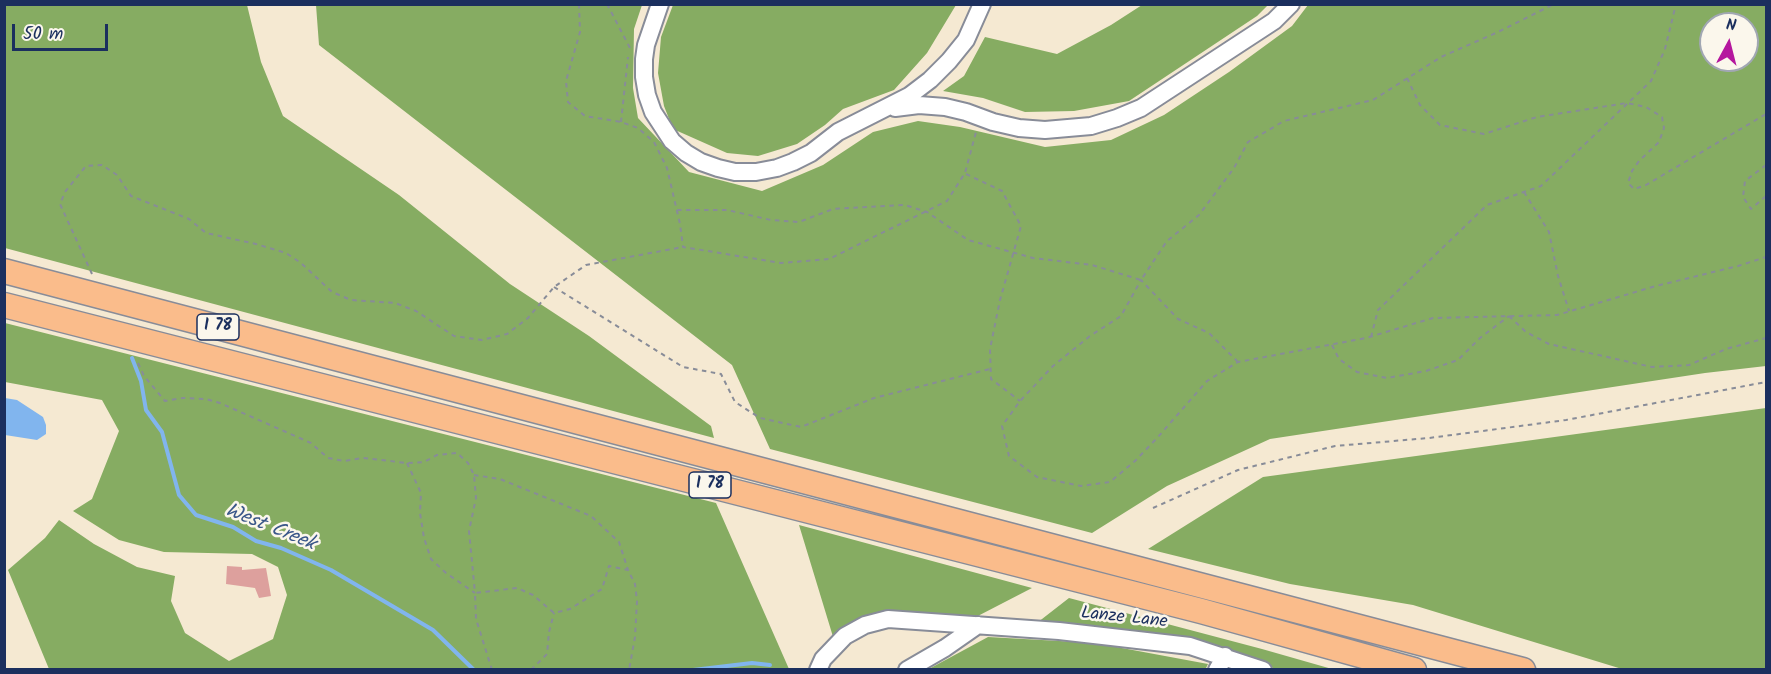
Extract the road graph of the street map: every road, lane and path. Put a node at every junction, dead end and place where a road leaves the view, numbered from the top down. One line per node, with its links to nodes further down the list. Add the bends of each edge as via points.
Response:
1 (579, 4): 13 (path, via 580,32 566,81 568,102 585,116)
2 (607, 4): 13 (path, via 630,46)
3 (660, 4): 10 (street, via 646,45 647,95 652,112 672,141 701,162 735,172 777,168 812,153 838,132)
4 (982, 4): 10 (street, via 966,40 949,61 909,96)
5 (1291, 4): 12 (street, via 1265,27 1141,108 1117,118 1092,126 1046,130 1019,128)
6 (1554, 4): 8 (path, via 1441,57)
7 (1676, 4): 9 (path, via 1665,50 1651,81)
8 (1407, 78): 9 (path, via 1420,105 1440,125 1484,134 1537,117); 25 (path, via 1373,100 1284,121 1248,142 1199,215 1167,241)
9 (1627, 103): 11 (path, via 1646,107 1662,117 1664,128 1659,142 1632,171 1628,183 1634,189); 16 (path, via 1541,186)
10 (879, 112): 12 (street, via 920,105 945,106)
11 (1767, 114)
12 (979, 116): 15 (path)
13 (621, 122): 18 (path, via 638,128 654,142 667,168)
14 (1767, 165): 17 (path, via 1745,182 1743,197 1751,208)
15 (965, 173): 19 (path, via 947,201); 21 (path, via 1002,191 1021,226)
16 (1524, 192): 28 (path, via 1549,232); 30 (path, via 1487,205 1378,310)
17 (1767, 196)
18 (677, 210): 19 (path, via 727,210 799,222 833,209 905,205); 20 (path)
19 (927, 213): 20 (path, via 829,259 781,263); 21 (path, via 968,240)
20 (683, 248): 26 (path, via 586,265)
21 (1014, 252): 25 (path, via 1092,265); 35 (path, via 1000,300)
22 (1767, 257): 28 (path)
23 (4, 271): 53 (highway, I 78)
24 (95, 279): 26 (path, via 60,204 86,166 102,165 117,175 130,196 189,219 206,233 286,253 332,292 351,300 395,303 416,311 454,336 482,340 507,334 528,318)
25 (1142, 280): 33 (path, via 1178,319 1209,333); 37 (path, via 1121,316 1053,366)
26 (554, 286): 35 (path, via 683,368 720,374 735,402 760,418 801,427 874,398)
27 (4, 305): 52 (highway, I 78)
28 (1569, 311): 29 (path)
29 (1509, 316): 30 (path, via 1433,318); 31 (path, via 1526,332 1549,344 1653,367 1689,365 1726,349); 32 (path, via 1458,360 1387,378 1358,372 1339,359)
30 (1371, 337): 32 (path)
31 (1767, 338)
32 (1332, 345): 33 (path)
33 (1238, 362): 37 (path, via 1207,381 1158,437 1110,482 1082,486 1037,477 1009,456 1002,426)
34 (138, 363): 38 (path, via 165,402 183,398 220,403 311,443 328,458)
35 (990, 369): 37 (path, via 991,379)
36 (1767, 382): 40 (path, via 1566,420 1335,446 1238,470)
37 (1020, 401)
38 (407, 463): 39 (path, via 457,453); 42 (path, via 421,493 420,513 431,559)
39 (474, 475): 41 (path, via 500,479 591,516 619,542); 42 (path, via 476,498 469,531)
40 (1153, 508)
41 (628, 570): 43 (path, via 609,566 602,589 570,609); 48 (path, via 637,601)
42 (475, 593): 43 (path, via 517,588 533,595); 46 (path, via 476,619)
43 (554, 613): 47 (path, via 547,654)
44 (978, 625): 45 (street, Lanze Lane, via 1190,646); 49 (street, Lanze Lane, via 888,619 865,625 845,636); 50 (street)
45 (1221, 663): 51 (street, Lanze Lane)
46 (492, 669)
47 (531, 669)
48 (629, 669)
49 (818, 669)
50 (908, 669)
51 (1263, 669)
52 (1414, 669)
53 (1523, 669)

